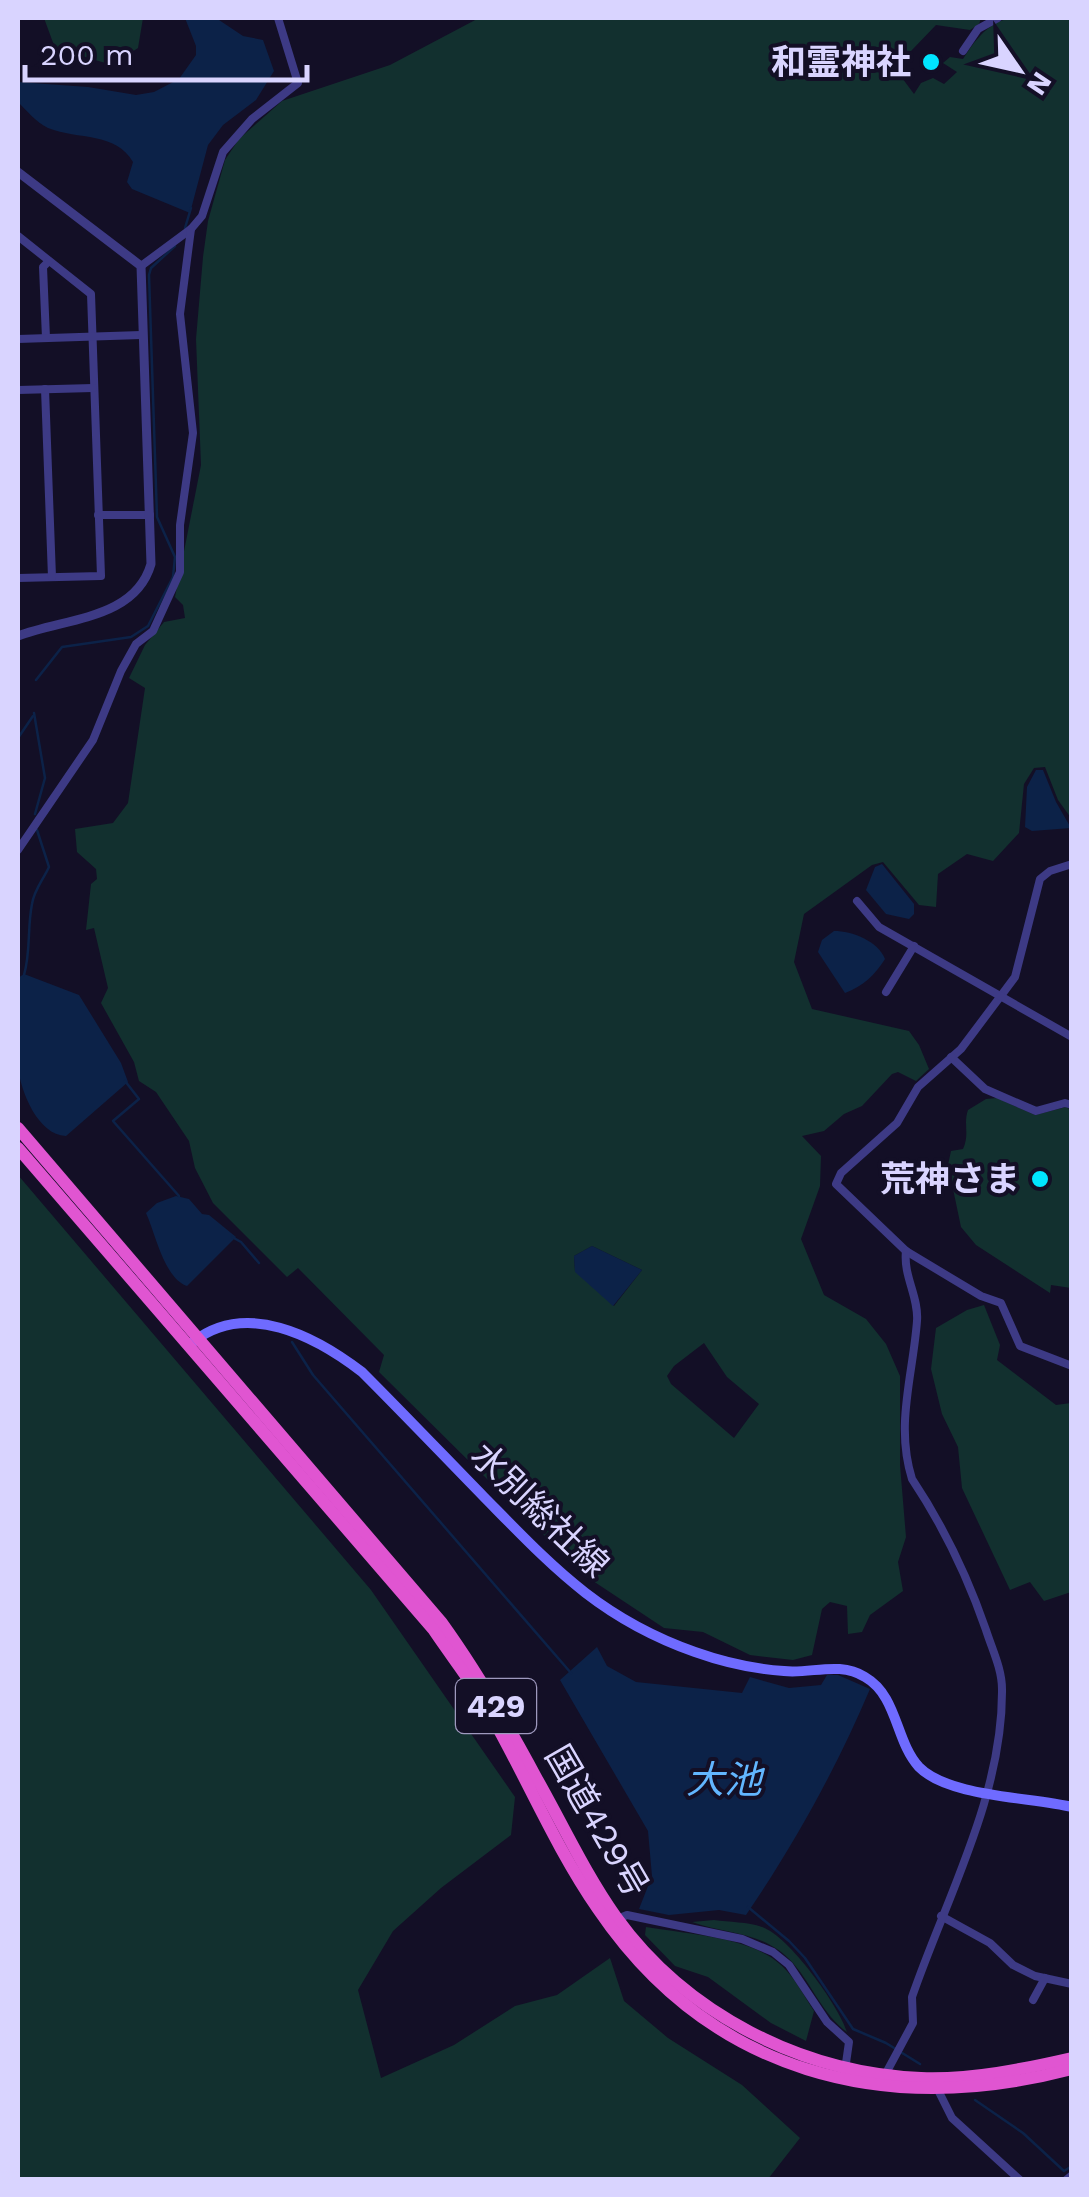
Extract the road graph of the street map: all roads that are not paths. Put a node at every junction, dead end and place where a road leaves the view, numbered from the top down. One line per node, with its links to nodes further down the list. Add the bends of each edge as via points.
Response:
1 (278, 18): 5 (street, via 298,82 222,152 202,216)
2 (998, 18): 3 (street, via 978,30)
3 (964, 51)
4 (18, 172): 8 (street)
5 (191, 229): 8 (street); 21 (street, via 180,314 193,433 180,572 153,631 136,644 121,671 93,740)
6 (18, 236): 7 (street)
7 (49, 261): 9 (street, via 91,294); 11 (street, via 43,267)
8 (141, 266): 10 (street)
9 (94, 336): 10 (street); 11 (street); 13 (street)
10 (141, 336): 17 (street)
11 (46, 338): 12 (street)
12 (18, 340)
13 (93, 388): 14 (street); 16 (street)
14 (45, 389): 15 (street); 18 (street)
15 (18, 390)
16 (98, 515): 17 (street); 18 (street, via 101,576)
17 (150, 515): 20 (street, via 151,564 136,593 117,606)
18 (52, 577): 19 (street)
19 (18, 578)
20 (18, 636)
21 (18, 850)
22 (1072, 864): 26 (street, via 1040,880 1016,976)
23 (857, 901): 24 (street, via 878,927)
24 (914, 946): 25 (street); 26 (street)
25 (886, 992)
26 (1002, 996): 27 (street); 28 (street)
27 (1072, 1037)
28 (951, 1057): 29 (street, via 985,1089 1036,1112); 32 (street, via 918,1086 897,1123 837,1178 840,1190)
29 (1072, 1105)
30 (18, 1128): 33 (highway, 国道429号 / 429)
31 (18, 1148): 33 (highway, 国道429号 / 429)
32 (906, 1252): 34 (street, via 1001,1304 1020,1346); 35 (street, via 917,1321 904,1402 908,1467 957,1554 1000,1673)
33 (193, 1342): 35 (main road, 水別総社線, via 215,1326 250,1322 334,1350 560,1575 596,1602 658,1638 712,1657 788,1672 824,1667 863,1675 887,1700 918,1766 939,1780); 38 (highway, 国道429号 / 429, via 433,1629 487,1708 566,1856)
34 (1072, 1366)
35 (987, 1792): 36 (main road, 水別総社線); 37 (street)
36 (1072, 1807)
37 (941, 1916): 39 (street, via 1013,1965); 45 (street, via 912,1997 913,2023)
38 (613, 1921): 44 (highway, 国道429号 / 429, via 654,1978 721,2029 785,2062); 44 (street, via 627,1915 773,1952 849,2042)
39 (1045, 1978): 40 (street); 41 (street)
40 (1072, 1984)
41 (1032, 2000)
42 (1072, 2058): 46 (highway, 国道429号 / 429)
43 (1072, 2069): 46 (highway, 国道429号 / 429, via 1006,2084)
44 (844, 2073): 45 (highway, 国道429号 / 429)
45 (884, 2080): 46 (highway, 国道429号 / 429)
46 (937, 2084): 47 (street, via 952,2118)
47 (1020, 2180)

